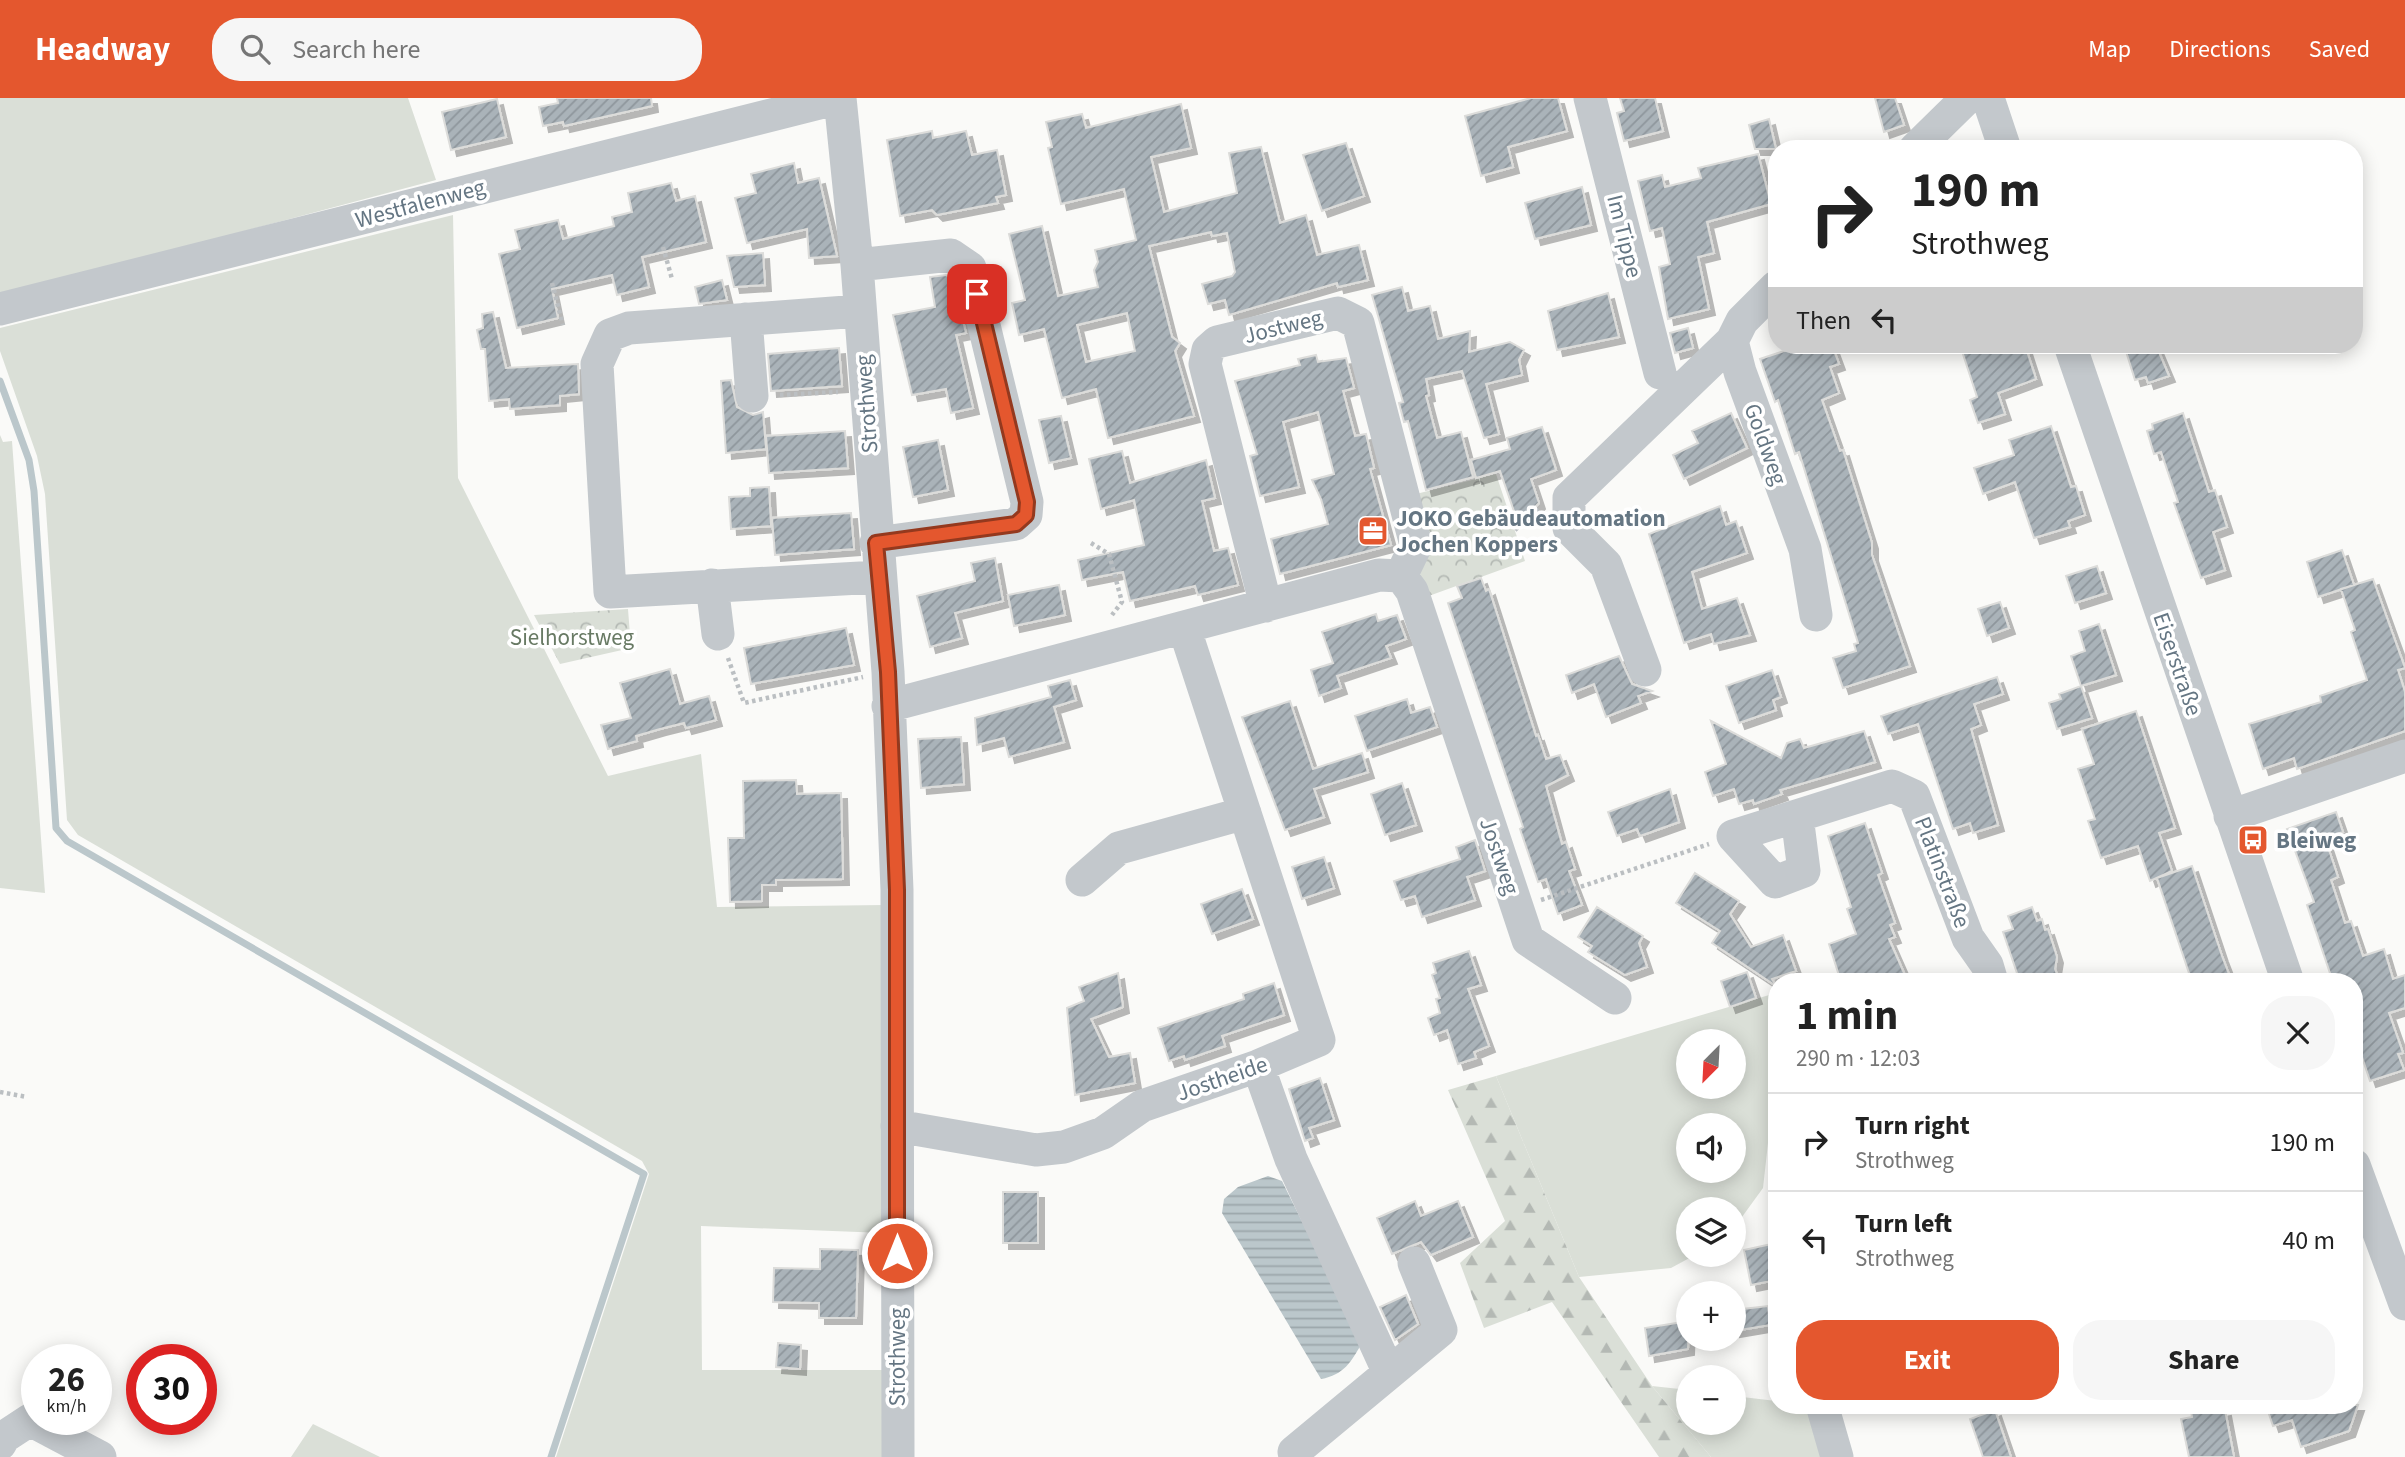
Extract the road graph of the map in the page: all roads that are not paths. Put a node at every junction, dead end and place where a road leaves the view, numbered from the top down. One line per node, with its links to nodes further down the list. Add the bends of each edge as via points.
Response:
1 (840, 98): 7 (street, Strothweg); 9 (street, Westfalenweg)
2 (1590, 98): 14 (street, Im Tippe)
3 (1967, 98): 5 (street)
4 (1988, 98): 6 (street)
5 (1925, 140)
6 (2001, 140)
7 (857, 265): 10 (street, Strothweg); 16 (street, via 951,255 970,268 1027,502 1026,515 1016,524)
8 (1768, 295): 12 (street, via 1742,321)
9 (0, 309)
10 (860, 311): 11 (street); 16 (street, Strothweg)
11 (746, 319): 15 (street); 19 (street, via 629,328 610,335 597,364 610,593)
12 (1732, 341): 21 (street, Goldweg, via 1805,549); 24 (street, via 1569,498 1569,528 1606,565)
13 (2073, 354): 29 (street, Eiserstraße)
14 (1660, 373)
15 (751, 396)
16 (876, 543): 18 (street, Strothweg)
17 (1401, 576): 20 (street, via 1378,575); 20 (street, Jostweg, via 1416,545 1358,323 1338,313 1217,342 1208,350 1205,364); 33 (street, Jostweg, via 1412,591 1528,940)
18 (878, 577): 19 (street); 25 (street, Strothweg)
19 (712, 585): 23 (street)
20 (1266, 606): 22 (street)
21 (1815, 615)
22 (1184, 627): 25 (street); 27 (street, Jostheide)
23 (718, 634)
24 (1646, 670)
25 (888, 706): 35 (street, Strothweg, via 897,890)
26 (2405, 757): 29 (street)
27 (1245, 813): 30 (street, via 1119,848); 34 (street, Jostheide, via 1320,1040)
28 (1797, 816): 28 (street, Platinstraße, via 1733,836 1775,882 1804,871); 31 (street, Platinstraße, via 1892,786 1914,796 1968,938)
29 (2230, 816): 32 (street, Eiserstraße)
30 (1082, 880)
31 (1989, 973)
32 (2285, 973)
33 (1615, 998)
34 (1258, 1066): 35 (street, Jostheide, via 1142,1106 1103,1133 1064,1147 1036,1150); 39 (street, via 1291,1158)
35 (897, 1126): 44 (street, Strothweg)
36 (2363, 1190): 38 (street)
37 (1414, 1263): 39 (street, via 1441,1330)
38 (2405, 1304)
39 (1389, 1373): 42 (street)
40 (1825, 1414): 45 (street)
41 (0, 1444): 43 (street, via 30,1420)
42 (1294, 1452)
43 (100, 1457)
44 (898, 1457)
45 (1837, 1457)

